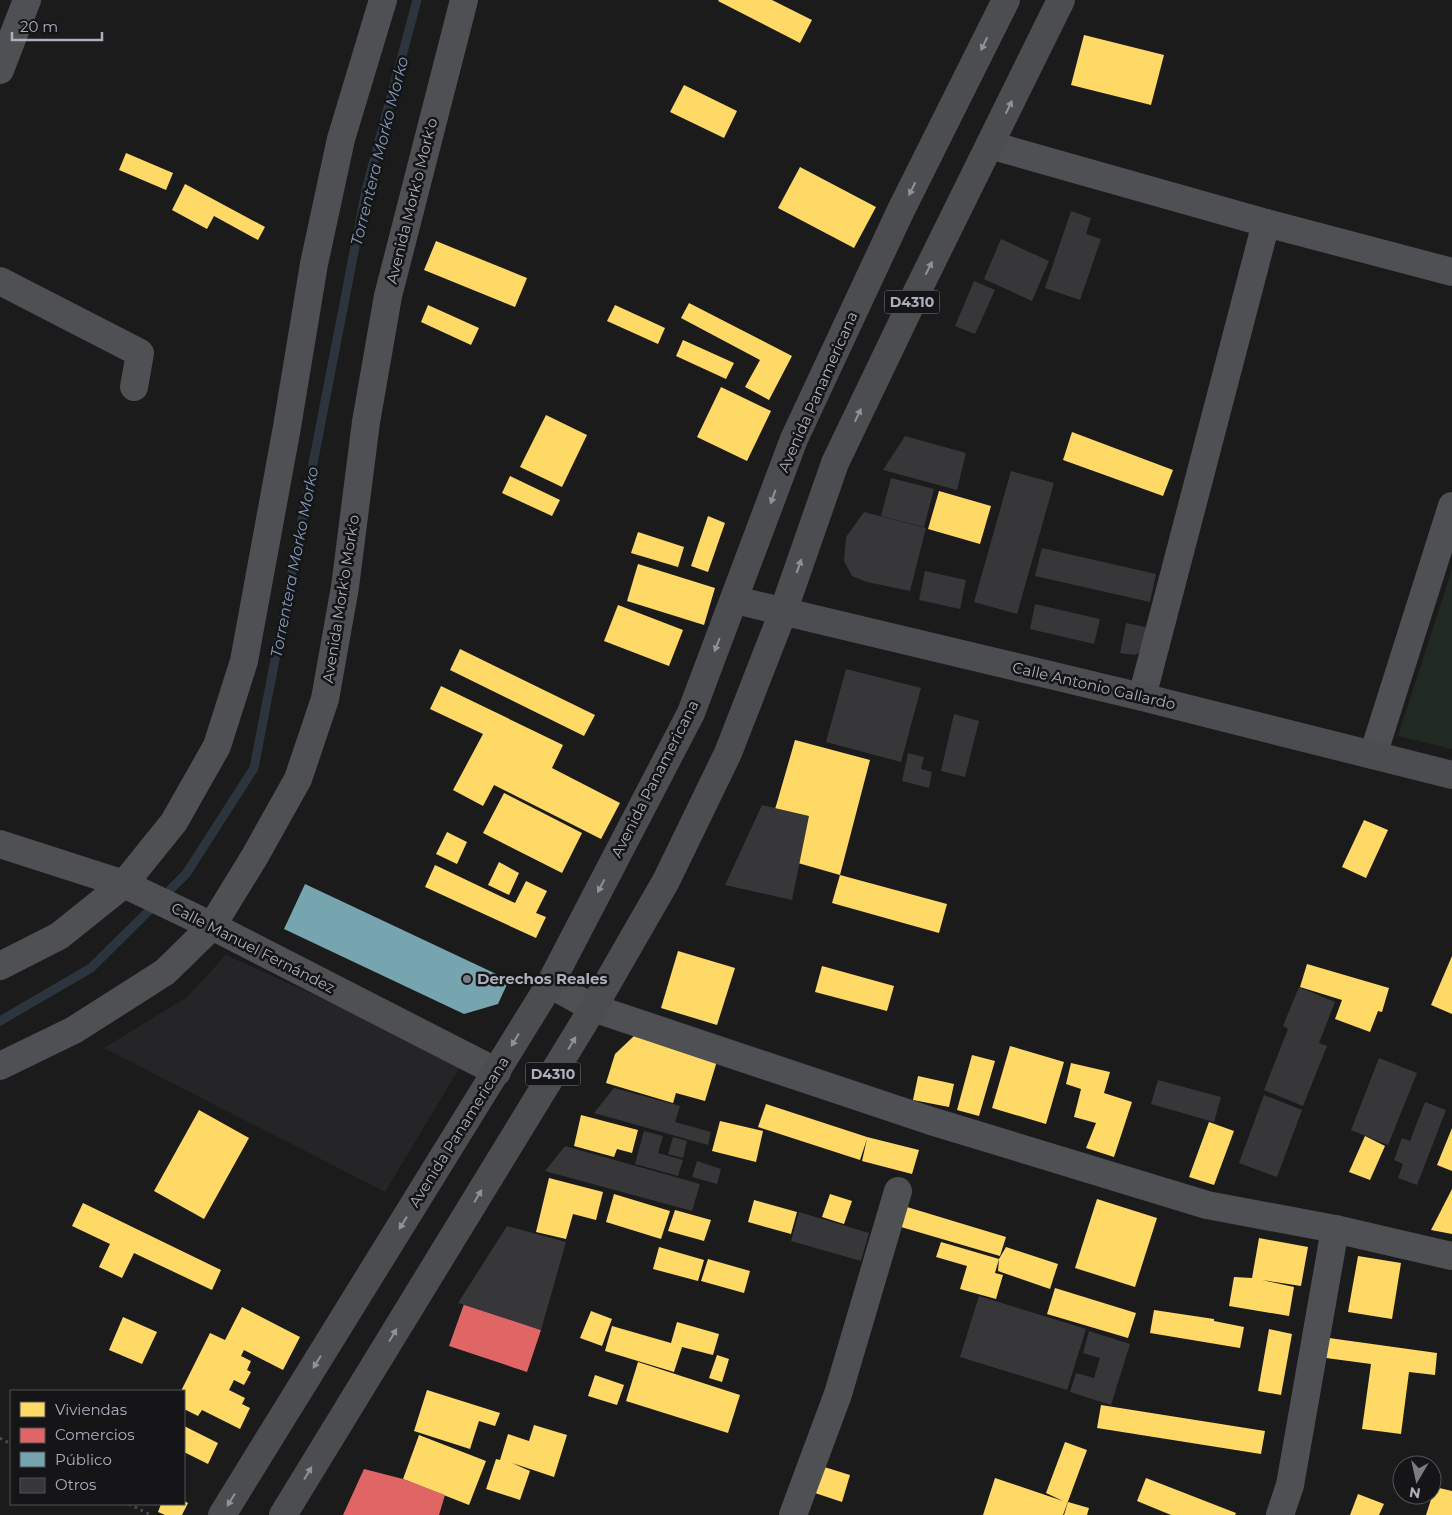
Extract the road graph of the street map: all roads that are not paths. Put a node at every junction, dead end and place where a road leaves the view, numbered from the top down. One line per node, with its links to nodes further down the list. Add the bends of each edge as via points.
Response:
1 (27, 0): 6 (street)
2 (382, 0): 19 (street, via 341,139 316,254 244,661 217,746 174,822)
3 (464, 0): 20 (street, Avenida Mork'o Mork'o, via 388,296 325,699 298,779)
4 (1006, 0): 13 (main road, Avenida Panamericana / D4310, one-way to 13, via 794,439)
5 (1061, 0): 7 (main road, D4310, one-way to 5)
6 (0, 70)
7 (990, 145): 8 (street); 14 (main road, D4310, one-way to 7, via 835,463)
8 (1266, 223): 9 (street); 15 (street)
9 (1452, 272)
10 (0, 281): 11 (street, via 140,353)
11 (134, 387)
12 (1452, 506): 16 (street)
13 (735, 600): 14 (main road, Calle Antonio Gallardo); 22 (main road, Avenida Panamericana / D4310, one-way to 22, via 691,713)
14 (783, 612): 15 (main road, Calle Antonio Gallardo); 23 (main road, D4310, via 724,762 666,881)
15 (1142, 697): 16 (main road, Calle Antonio Gallardo)
16 (1373, 754): 17 (main road, Calle Antonio Gallardo)
17 (1452, 775)
18 (0, 844): 19 (street, Calle Manuel Fernández)
19 (147, 895): 20 (street, Calle Manuel Fernández); 21 (street)
20 (212, 926): 24 (street, Avenida Mork'o Mork'o, via 165,972 74,1030); 25 (street, Calle Manuel Fernández)
21 (0, 966)
22 (550, 984): 23 (street); 25 (main road, Avenida Panamericana / D4310, one-way to 25)
23 (593, 1008): 27 (street, via 930,1121 1207,1206); 30 (main road, D4310, one-way to 23)
24 (0, 1066)
25 (496, 1072): 29 (main road, Avenida Panamericana / D4310, one-way to 29)
26 (898, 1191): 31 (street, via 838,1394)
27 (1335, 1229): 28 (street); 32 (street, via 1290,1485)
28 (1452, 1256)
29 (222, 1515)
30 (283, 1515)
31 (793, 1515)
32 (1280, 1515)

